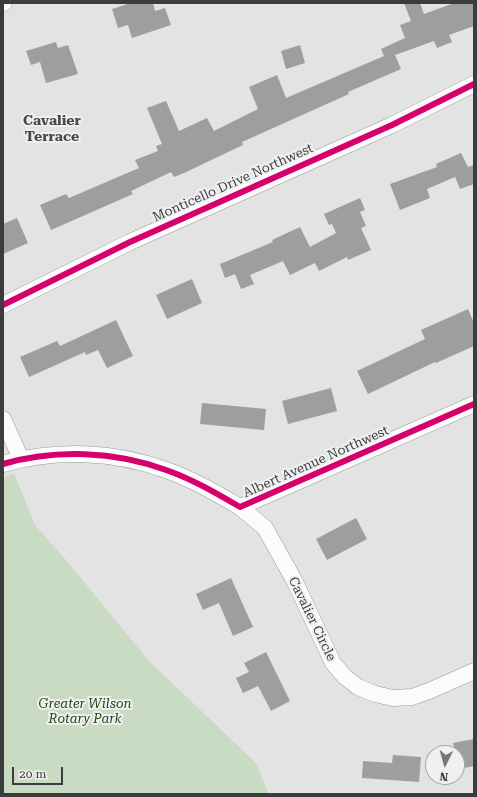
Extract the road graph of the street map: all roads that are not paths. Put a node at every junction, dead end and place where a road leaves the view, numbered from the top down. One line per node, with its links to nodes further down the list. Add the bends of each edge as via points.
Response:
1 (474, 84): 2 (street, Monticello Drive Northwest, via 392,125 130,242)
2 (3, 305)
3 (474, 404): 7 (street, Albert Avenue Northwest)
4 (3, 418): 5 (street)
5 (21, 459): 6 (street, Albert Avenue Northwest); 7 (street, Albert Avenue Northwest, via 41,455 80,454 126,458 165,469)
6 (3, 464)
7 (240, 507): 8 (street, Cavalier Circle, via 265,528 294,580 333,663 358,687 393,698 412,697)
8 (474, 671)

